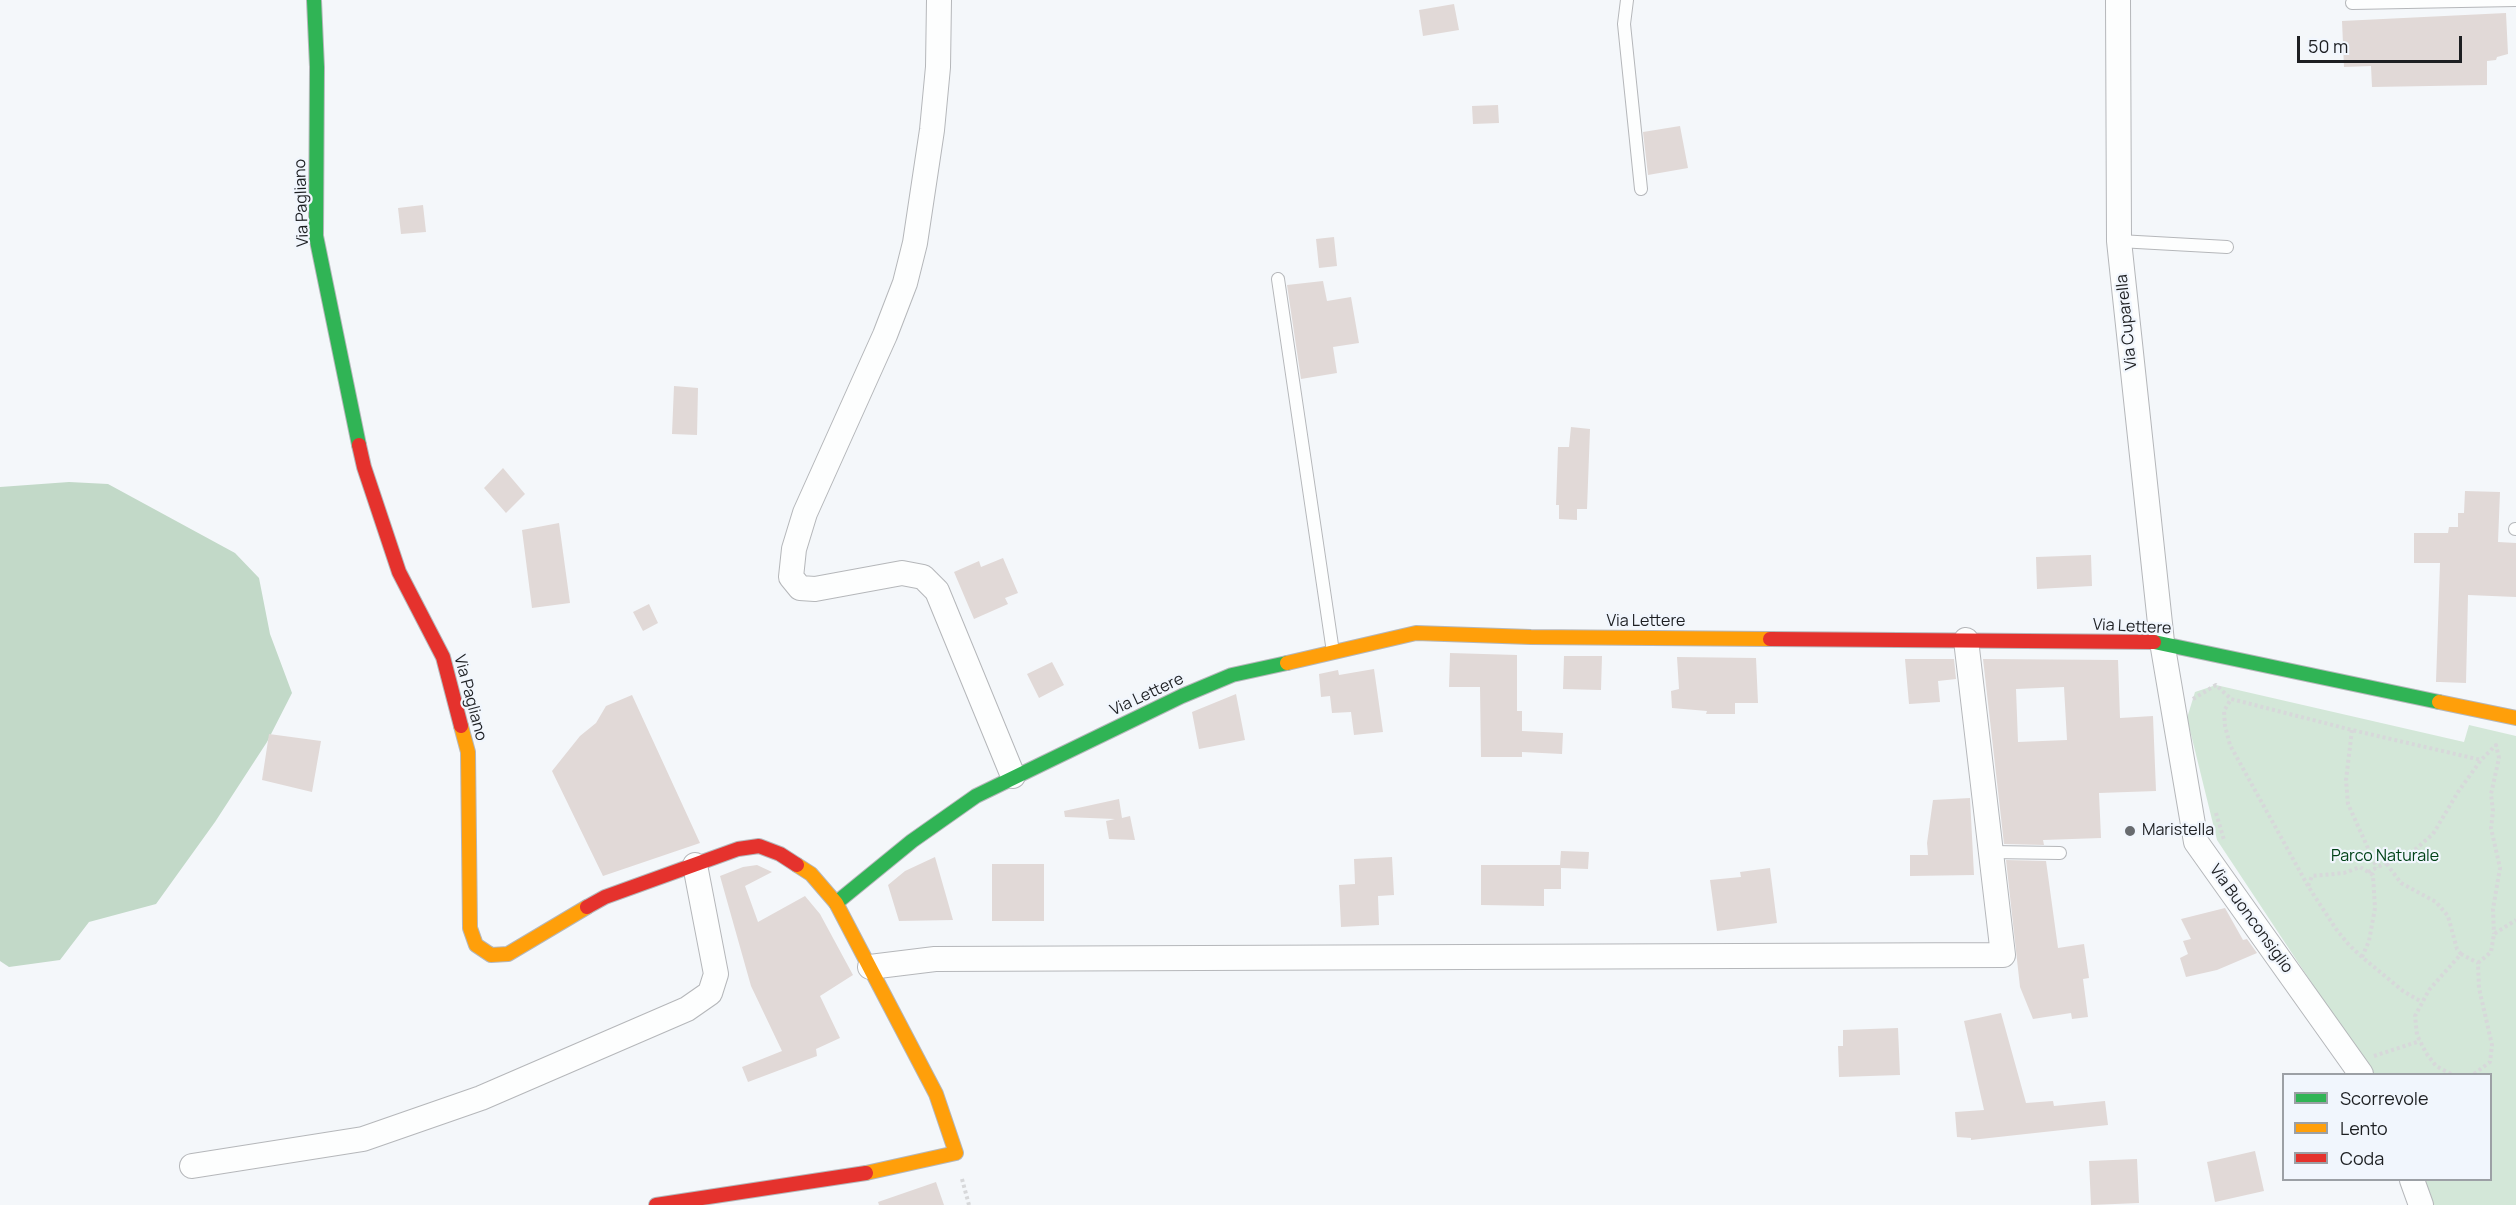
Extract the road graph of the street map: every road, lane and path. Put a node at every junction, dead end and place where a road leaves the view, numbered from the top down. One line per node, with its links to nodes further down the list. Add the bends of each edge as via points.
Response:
1 (314, 0): 25 (street, Via Pagliano, via 316,236 364,467 399,572 443,657 468,752 472,937 491,955 508,954 605,897)
2 (939, 0): 19 (street, via 932,130 905,283 805,513 794,549 791,577 800,588 815,590 902,573 923,577 937,591)
3 (1627, 0): 7 (lane, via 1624,24)
4 (2118, 0): 8 (street, Via Cuparella)
5 (2516, 0): 6 (lane)
6 (2352, 3)
7 (1641, 189)
8 (2119, 241): 9 (lane); 12 (street, Via Cuparella)
9 (2227, 247)
10 (1278, 279): 13 (lane)
11 (1966, 640): 12 (street, Via Lettere); 13 (street, Via Lettere, via 1416,633); 22 (street)
12 (2162, 642): 16 (street, Via Lettere); 38 (street, Via Buonconsiglio, via 2196,842)
13 (1333, 653): 19 (street, Via Lettere, via 1232,675)
14 (2231, 699): 15 (path, via 2216,685 2192,699); 17 (path); 28 (path, via 2224,711 2230,745)
15 (2191, 709)
16 (2516, 718)
17 (2352, 730): 18 (path); 26 (path, via 2346,780 2348,804)
18 (2481, 760): 24 (path, via 2433,834 2411,853); 31 (path, via 2496,745 2499,758 2491,828 2499,868)
19 (1013, 776): 29 (street, Via Lettere, via 976,796 912,841)
20 (2214, 807): 21 (path, via 2223,840)
21 (2230, 850)
22 (1991, 852): 23 (lane); 35 (street, via 2003,955 935,959)
23 (2060, 853)
24 (2386, 863): 26 (path); 32 (path, via 2401,883 2436,902 2448,916)
25 (695, 865): 29 (street, Via Pagliano, via 738,849 759,846 811,874); 41 (street, via 716,974 710,993 687,1009 481,1098 363,1139)
26 (2377, 868): 27 (path)
27 (2367, 872): 28 (path, via 2360,867 2312,876); 33 (path, via 2373,875 2375,908)
28 (2308, 886): 33 (path, via 2336,929)
29 (836, 903): 35 (street, Via Pagliano)
30 (2516, 921): 31 (path)
31 (2494, 934): 34 (path, via 2491,952)
32 (2461, 954): 34 (path); 36 (path, via 2444,970)
33 (2362, 957): 36 (path)
34 (2478, 963): 40 (path, via 2479,988 2492,1044 2490,1062)
35 (870, 967): 43 (street, Via Pagliano, via 936,1094 956,1153 868,1173)
36 (2422, 1002): 37 (path, via 2415,1016)
37 (2420, 1041): 38 (path); 39 (path, via 2436,1066)
38 (2364, 1066)
39 (2449, 1073)
40 (2475, 1073)
41 (192, 1166)
42 (2413, 1181): 44 (street)
43 (656, 1205)
44 (2421, 1205)

